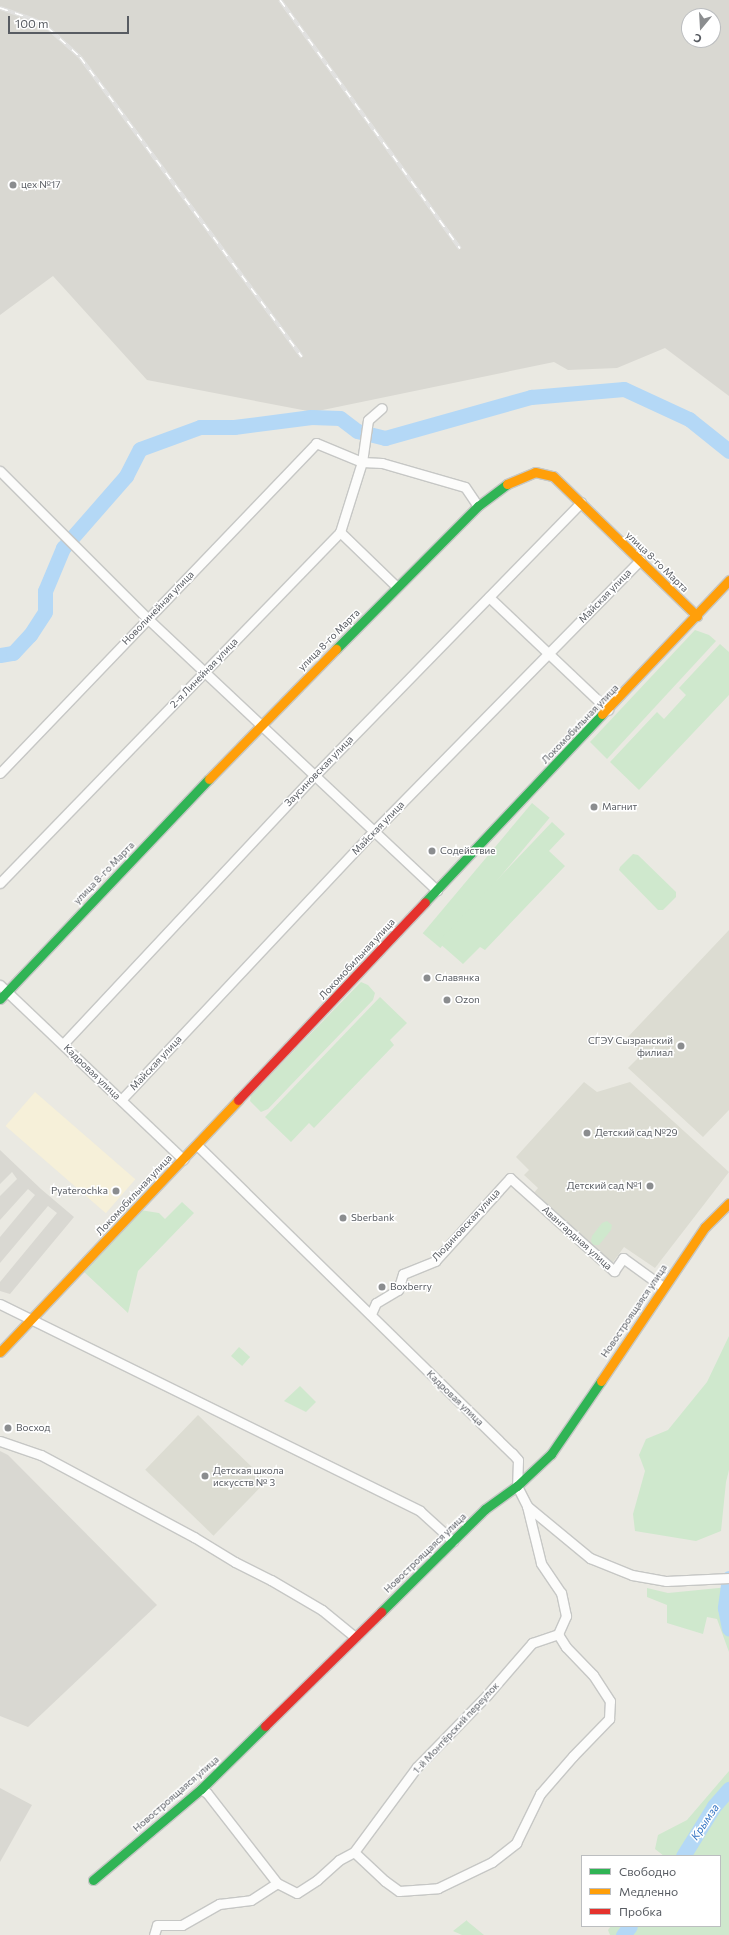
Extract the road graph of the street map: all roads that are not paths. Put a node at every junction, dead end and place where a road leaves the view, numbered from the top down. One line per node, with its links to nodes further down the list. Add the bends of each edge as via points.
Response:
1 (382, 408): 2 (street, 2-я Линейная улица, via 368,420)
2 (362, 462): 5 (street, via 382,463 465,487); 6 (street, 2-я Линейная улица); 12 (street, Новолинейная улица, via 316,443)
3 (0, 471): 12 (street)
4 (581, 502): 5 (street, улица 8-го Марта, via 554,476 535,472 504,485); 7 (street, улица 8-го Марта); 10 (street, Заусиновская улица)
5 (478, 506): 9 (street, улица 8-го Марта)
6 (340, 532): 9 (street); 14 (street, 2-я Линейная улица)
7 (640, 560): 11 (street, улица 8-го Марта); 13 (street, Майская улица)
8 (729, 580): 11 (street, Локомобильная улица)
9 (397, 587): 16 (street, улица 8-го Марта)
10 (488, 597): 13 (street); 18 (street, Заусиновская улица)
11 (697, 616): 15 (street, Локомобильная улица)
12 (147, 618): 14 (street); 17 (street, Новолинейная улица)
13 (548, 654): 15 (street); 19 (street, Майская улица)
14 (205, 672): 16 (street); 20 (street, 2-я Линейная улица)
15 (608, 710): 21 (street, Локомобильная улица)
16 (261, 724): 18 (street); 22 (street, улица 8-го Марта)
17 (0, 773)
18 (315, 775): 19 (street); 24 (street, Заусиновская улица)
19 (374, 831): 21 (street); 25 (street, Майская улица)
20 (0, 883)
21 (437, 890): 26 (street, Локомобильная улица)
22 (3, 988): 23 (street, улица 8-го Марта); 24 (street, Кадровая улица)
23 (0, 999)
24 (63, 1044): 25 (street, Кадровая улица)
25 (121, 1100): 27 (street, Кадровая улица)
26 (197, 1145): 27 (street, Локомобильная улица); 32 (street, Кадровая улица)
27 (183, 1159): 33 (street, Локомобильная улица)
28 (510, 1178): 30 (street, Авангардная улица, via 614,1271 623,1258); 32 (street, Людиновская улица, via 435,1261 403,1274 398,1290 376,1303)
29 (729, 1203): 30 (street, Новостроящаяся улица, via 705,1227)
30 (663, 1287): 36 (street, Новостроящаяся улица, via 551,1454)
31 (0, 1304): 33 (street)
32 (371, 1314): 36 (street, Кадровая улица, via 518,1460)
33 (32, 1319): 34 (street, Локомобильная улица); 38 (street, via 420,1511)
34 (0, 1352)
35 (0, 1441): 41 (street, via 41,1455 194,1537 322,1610)
36 (517, 1486): 37 (street, Кадровая улица); 38 (street, Новостроящаяся улица, via 486,1509)
37 (527, 1506): 39 (street, Кадровая улица, via 590,1558 632,1575 666,1581); 40 (street, via 541,1563 561,1593 566,1616)
38 (453, 1541): 41 (street, Новостроящаяся улица)
39 (729, 1578)
40 (558, 1634): 43 (street, 1-й Монтёрский переулок, via 532,1643 487,1695 417,1767); 43 (street, via 610,1701 609,1720 540,1794 516,1843 492,1862 438,1888 399,1891 385,1882)
41 (355, 1637): 42 (street, Новостроящаяся улица)
42 (201, 1789): 44 (street, Новостроящаяся улица); 45 (street, 1-й Монтёрский переулок, via 207,1793)
43 (354, 1852): 45 (street, 1-й Монтёрский переулок, via 339,1860 317,1880 297,1893)
44 (93, 1880)
45 (277, 1883): 46 (street, via 251,1900 219,1904 182,1925 157,1925)
46 (154, 1935)

